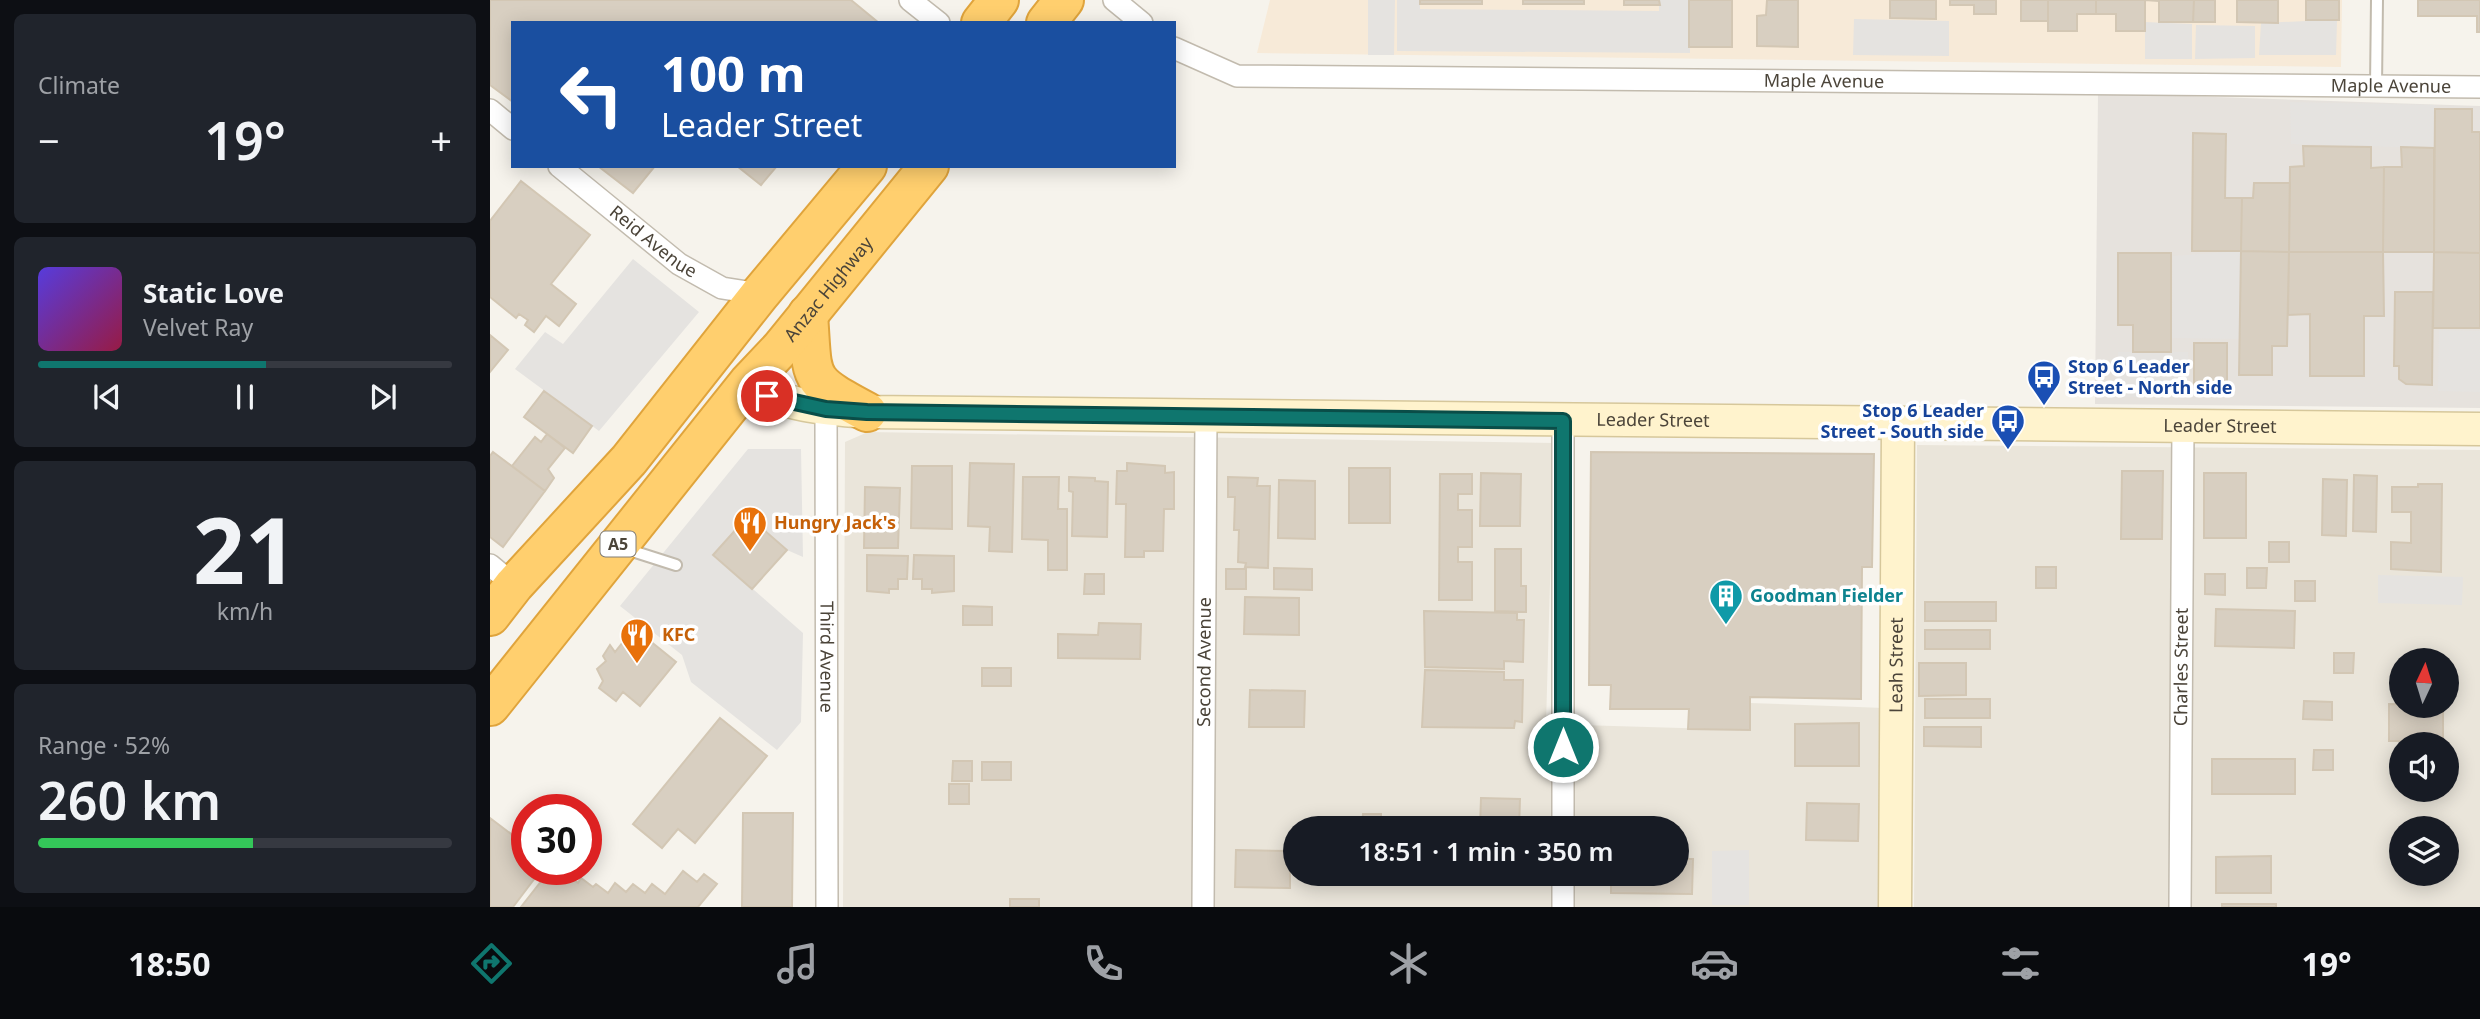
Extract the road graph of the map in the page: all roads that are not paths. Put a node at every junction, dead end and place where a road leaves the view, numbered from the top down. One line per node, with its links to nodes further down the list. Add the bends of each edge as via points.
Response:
1 (910, 0): 6 (street)
2 (999, 0): 7 (highway)
3 (1064, 0): 8 (highway)
4 (1114, 0): 9 (street)
5 (2377, 0): 11 (lane)
6 (936, 21)
7 (983, 21)
8 (1048, 21)
9 (1140, 21)
10 (1176, 49): 11 (street, Maple Avenue, via 1237,76)
11 (2376, 86): 12 (street, Maple Avenue)
12 (2480, 87)
13 (490, 110): 14 (street)
14 (511, 126)
15 (561, 168): 20 (street, Reid Avenue, via 679,264 722,288)
16 (865, 168): 20 (highway)
17 (870, 168): 19 (highway)
18 (927, 168): 19 (highway, Anzac Highway / A5)
19 (905, 195): 21 (highway, Anzac Highway / A5)
20 (767, 288): 22 (highway, via 743,338 741,365); 30 (highway)
21 (808, 314): 22 (highway, Anzac Highway / A5); 24 (highway, via 814,377 823,388)
22 (748, 383): 23 (main road, Leader Street, via 767,396); 30 (highway, via 692,408); 31 (highway, Anzac Highway / A5)
23 (826, 409): 24 (main road, Leader Street); 40 (street, Third Avenue)
24 (867, 412): 25 (main road, Leader Street)
25 (1206, 417): 26 (main road, Leader Street); 41 (street, Second Avenue)
26 (1563, 421): 27 (main road, Leader Street); 38 (street)
27 (1898, 425): 28 (main road, Leader Street); 43 (main road, Leah Street)
28 (2183, 426): 29 (main road, Leader Street); 44 (street, Charles Street)
29 (2480, 429)
30 (629, 460): 33 (highway)
31 (617, 546): 32 (lane); 35 (highway, Anzac Highway / A5)
32 (676, 565)
33 (502, 575): 34 (highway)
34 (490, 616)
35 (536, 648): 36 (highway, via 510,664); 37 (highway, Anzac Highway / A5)
36 (490, 663)
37 (490, 706)
38 (1563, 816)
39 (1563, 886): 42 (street)
40 (827, 907)
41 (1203, 907)
42 (1563, 907)
43 (1895, 907)
44 (2180, 907)

